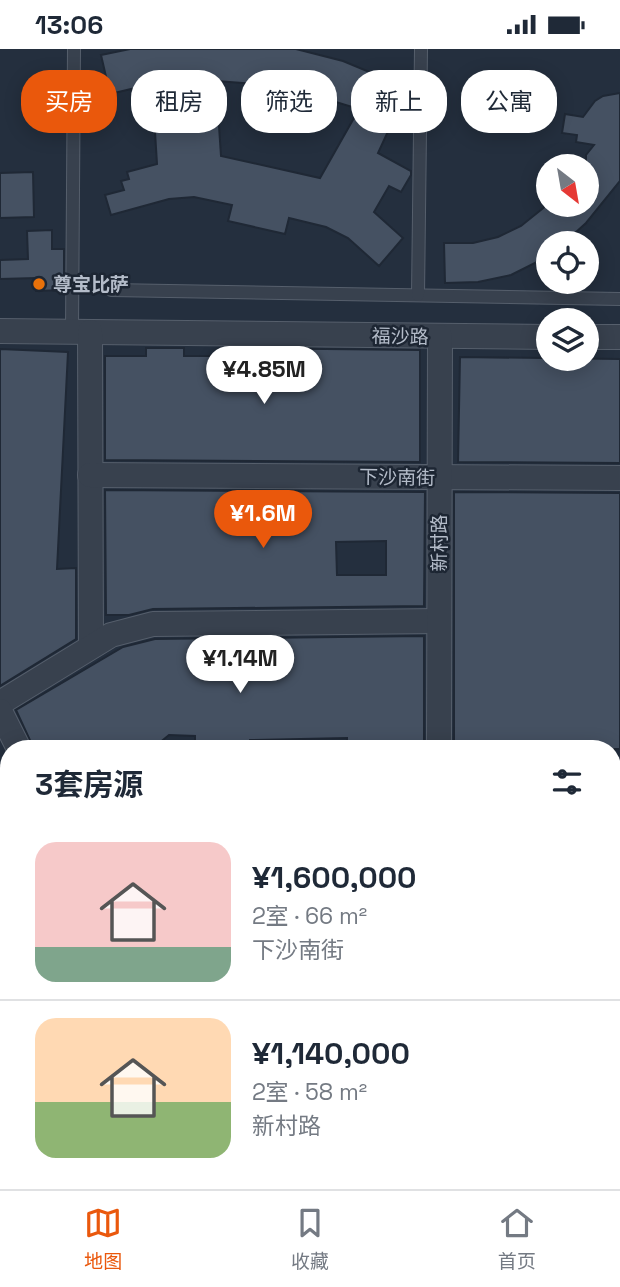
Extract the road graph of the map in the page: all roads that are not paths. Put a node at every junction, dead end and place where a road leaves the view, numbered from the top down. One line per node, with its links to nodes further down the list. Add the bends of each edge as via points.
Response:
1 (74, 49): 7 (lane)
2 (421, 49): 4 (lane)
3 (111, 290): 4 (lane)
4 (418, 295): 5 (lane)
5 (620, 299)
6 (0, 331): 7 (street, 福沙路)
7 (81, 332): 8 (street, 福沙路); 12 (street)
8 (440, 337): 9 (street, 福沙路); 13 (street, 新村路)
9 (536, 337)
10 (599, 337): 11 (street)
11 (620, 337)
12 (90, 475): 13 (street, 下沙南街); 16 (street)
13 (439, 478): 14 (street, 下沙南街); 15 (street, 新村路)
14 (620, 478)
15 (439, 621): 16 (street, via 153,624 111,635); 20 (street, 新村路)
16 (91, 646): 17 (street)
17 (0, 703)
18 (0, 711): 19 (street)
19 (14, 740)
20 (439, 740)

